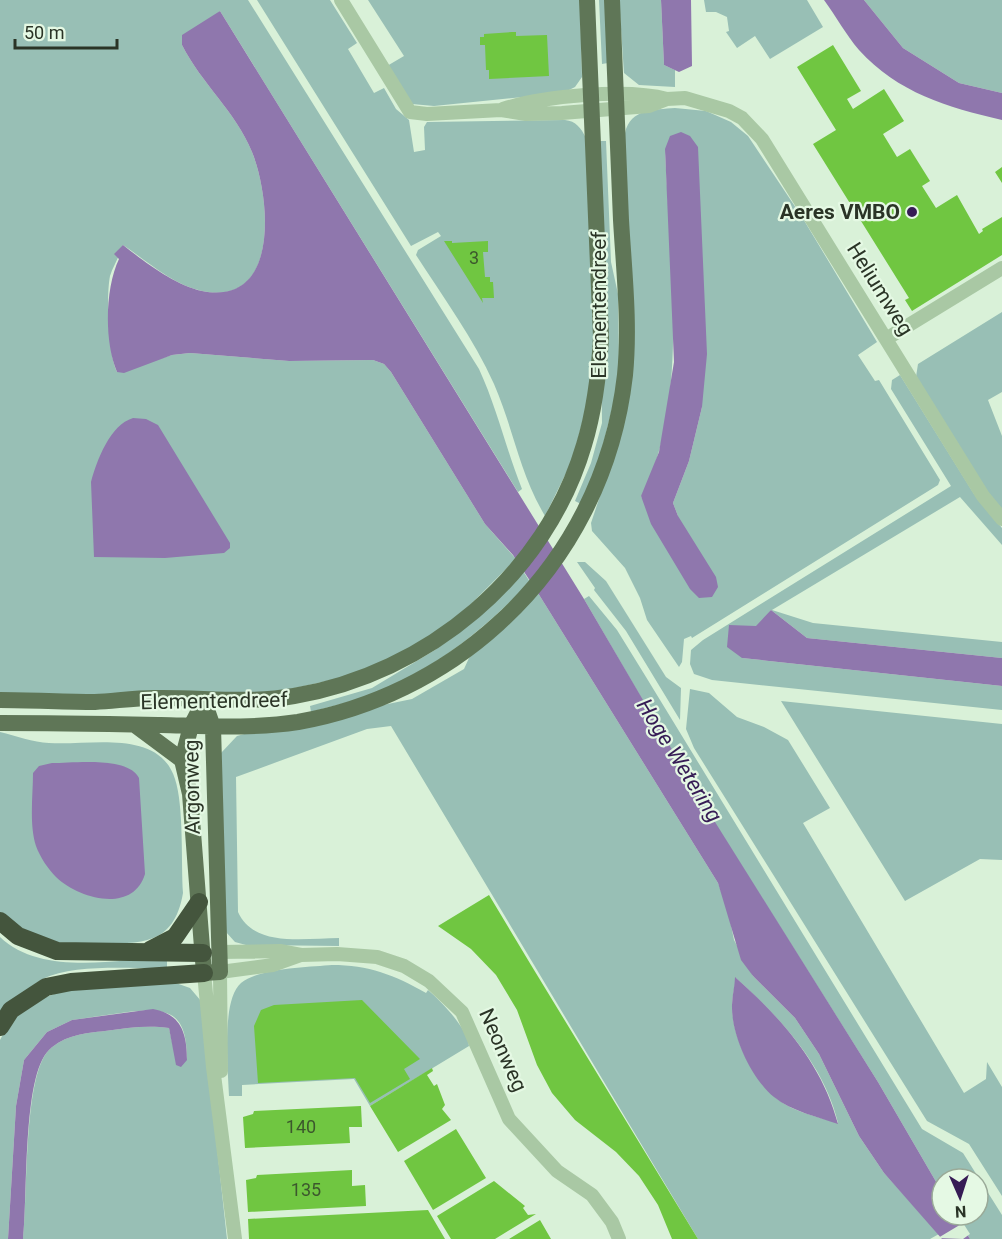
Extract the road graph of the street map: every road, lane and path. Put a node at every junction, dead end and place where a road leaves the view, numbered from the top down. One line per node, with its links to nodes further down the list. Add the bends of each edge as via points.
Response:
1 (340, 0): 5 (street, Heliumweg, via 410,112 501,110 525,102)
2 (587, 0): 5 (main road, Elementendreef)
3 (612, 0): 4 (main road, Elementendreef)
4 (616, 102): 5 (street, Heliumweg); 7 (street, Heliumweg, via 650,95 685,98 718,106 753,127); 14 (main road, Elementendreef, via 626,309 624,375 606,461 581,523 529,595 487,635 398,692 298,722)
5 (592, 104): 10 (main road, Elementendreef, via 599,368 584,446 552,519 514,571 475,611 450,631 380,671 293,696)
6 (1002, 268): 7 (street)
7 (886, 339): 8 (street, Heliumweg, via 983,496)
8 (1002, 519)
9 (0, 700): 10 (main road, Elementendreef)
10 (204, 701): 13 (main road, Argonweg); 14 (main road, Argonweg)
11 (0, 723): 12 (main road, Elementendreef)
12 (135, 725): 13 (main road, Elementendreef); 15 (main road)
13 (191, 726): 14 (main road, Elementendreef); 15 (main road, Argonweg)
14 (213, 727): 19 (main road, Argonweg)
15 (182, 760): 16 (main road, Argonweg, via 190,794)
16 (199, 902): 18 (highway, via 175,938); 19 (main road, Argonweg)
17 (0, 921): 18 (highway, via 18,936 57,951)
18 (145, 951): 19 (highway)
19 (211, 952): 20 (street, Neonweg, via 280,951); 21 (main road, Argonweg)
20 (301, 955): 21 (street, Neonweg, via 273,965); 24 (street, Neonweg, via 377,957 404,966 429,981 462,1012 509,1119 557,1171 592,1195)
21 (212, 973): 22 (highway, via 46,987 11,1010); 23 (street, Argonweg, via 218,1103)
22 (0, 1027)
23 (235, 1239)
24 (619, 1239)

